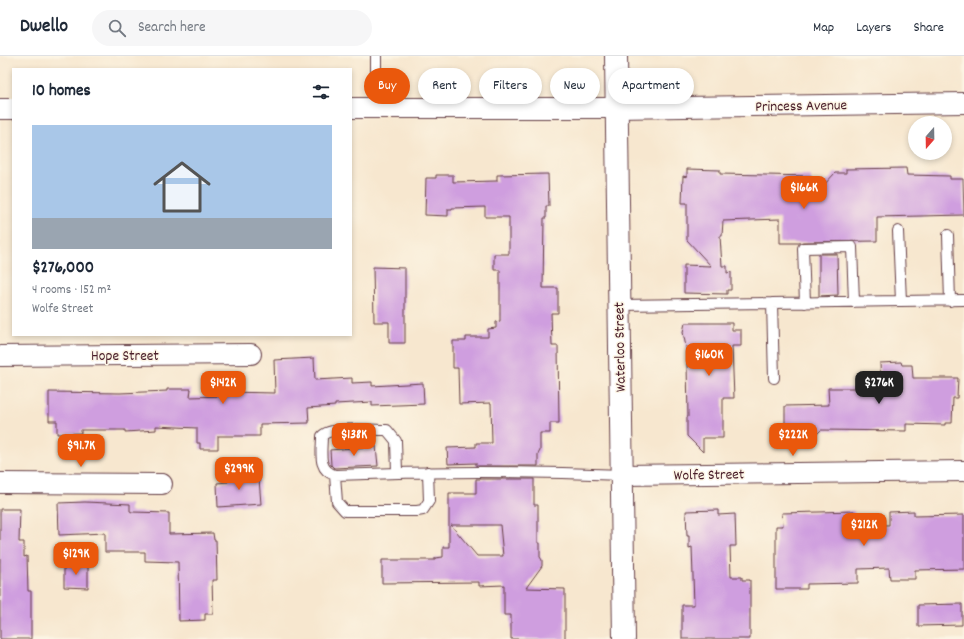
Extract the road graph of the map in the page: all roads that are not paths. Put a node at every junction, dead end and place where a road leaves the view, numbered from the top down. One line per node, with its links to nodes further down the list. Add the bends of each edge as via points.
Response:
1 (376, 56): 5 (lane)
2 (616, 56): 6 (street, Waterloo Street)
3 (964, 103): 6 (street, Princess Avenue)
4 (352, 108): 5 (street, Princess Avenue)
5 (376, 108): 6 (street, Princess Avenue)
6 (615, 108): 17 (street, Waterloo Street)
7 (0, 109): 8 (street)
8 (12, 109)
9 (898, 231): 12 (lane)
10 (948, 235): 13 (lane)
11 (964, 300): 13 (lane)
12 (901, 301): 13 (lane); 14 (lane)
13 (950, 301)
14 (854, 302): 16 (lane); 16 (lane, via 852,247 803,248)
15 (772, 303): 16 (lane); 17 (lane); 20 (lane)
16 (805, 303)
17 (619, 305): 25 (street, Waterloo Street)
18 (251, 354): 19 (street, Hope Street)
19 (0, 356)
20 (774, 378)
21 (964, 471): 25 (street, Wolfe Street)
22 (397, 472): 23 (lane); 24 (lane); 24 (lane, via 396,441 387,430 341,430 322,436 323,467 328,473)
23 (428, 472): 24 (lane, via 429,501 423,510 418,512 345,510 337,502); 25 (lane, via 549,472)
24 (335, 475)
25 (622, 476): 28 (street, Waterloo Street)
26 (0, 483): 27 (street)
27 (162, 484)
28 (624, 639)

